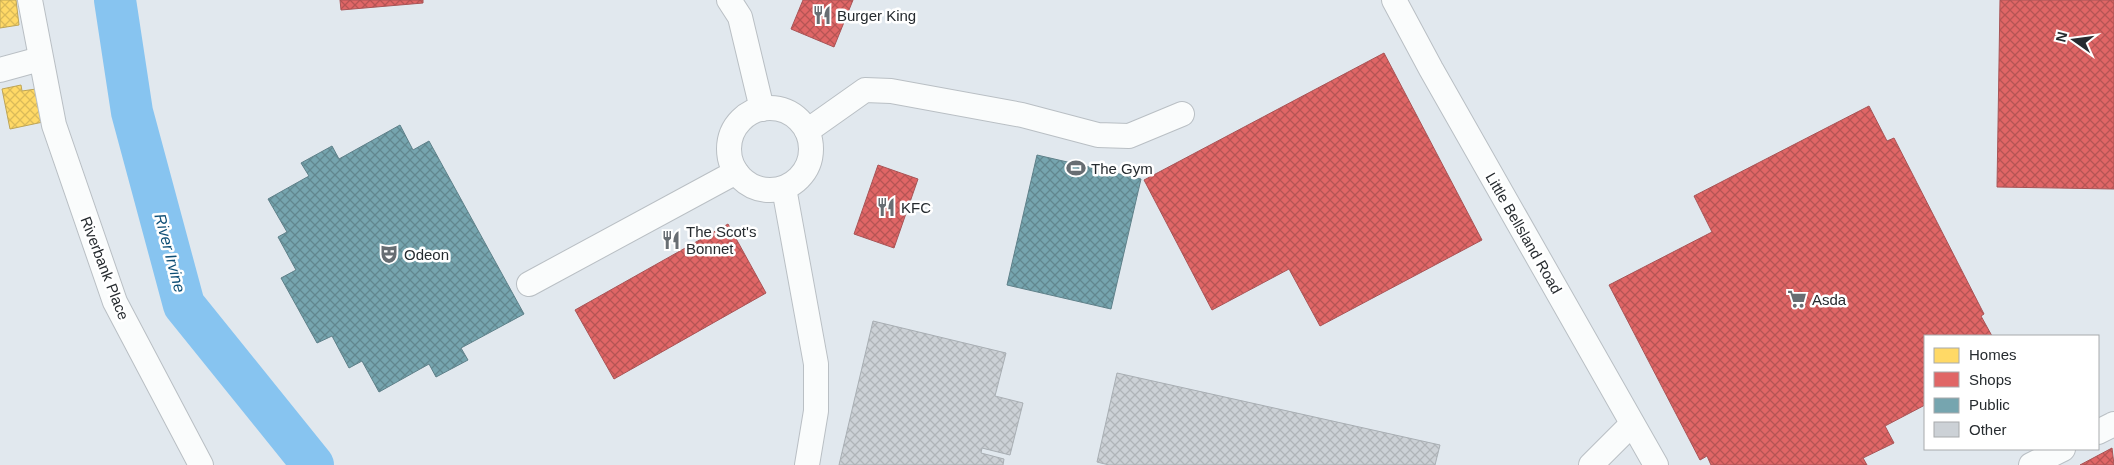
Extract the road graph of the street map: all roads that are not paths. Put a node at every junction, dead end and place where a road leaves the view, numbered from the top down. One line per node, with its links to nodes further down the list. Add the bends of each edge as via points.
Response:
1 (30, 0): 4 (street, Riverbank Place)
2 (1394, 0): 12 (street, Little Bellsland Road)
3 (737, 6): 6 (street)
4 (40, 59): 5 (street); 16 (street, Riverbank Place, via 54,125 115,302)
5 (0, 70)
6 (762, 109): 8 (street, via 788,112); 9 (street, via 739,122 732,134 730,160)
7 (1182, 114): 8 (street, via 1129,136 1098,135 1022,115 891,90 865,90)
8 (807, 131): 10 (street, via 810,158 796,181)
9 (736, 172): 10 (street, via 758,188); 11 (street)
10 (784, 188): 17 (street, via 816,364 816,411)
11 (529, 284)
12 (1632, 424): 18 (street); 19 (street, Little Bellsland Road)
13 (2114, 424): 14 (street)
14 (2099, 432)
15 (2061, 450): 20 (street)
16 (201, 465)
17 (807, 465)
18 (1591, 465)
19 (1656, 465)
20 (2031, 465)

